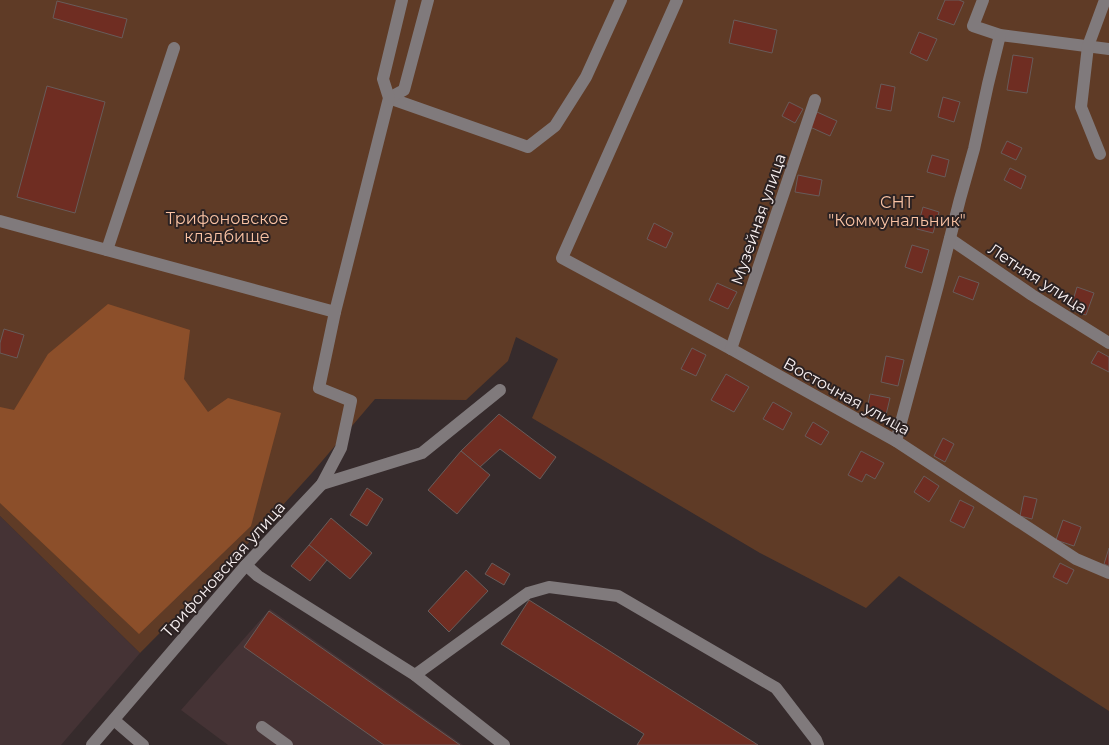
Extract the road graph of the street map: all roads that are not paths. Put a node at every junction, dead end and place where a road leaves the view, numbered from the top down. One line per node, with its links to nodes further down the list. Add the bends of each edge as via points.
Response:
1 (402, 0): 11 (street, via 383,79)
2 (428, 0): 11 (street, via 404,90)
3 (622, 0): 11 (street, via 586,78 555,126 528,147)
4 (677, 0): 19 (street, Восточная улица, via 562,258)
5 (983, 0): 7 (street, via 973,26)
6 (1105, 0): 8 (street)
7 (1000, 35): 8 (street); 15 (street)
8 (1088, 46): 10 (street); 13 (street, via 1081,107)
9 (174, 48): 16 (street)
10 (1109, 49)
11 (389, 98): 17 (street)
12 (815, 100): 19 (street, Музейная улица)
13 (1100, 154)
14 (0, 221): 16 (street)
15 (950, 239): 18 (street, Летняя улица); 21 (street)
16 (106, 250): 17 (street)
17 (335, 312): 22 (street, Трифоновская улица, via 319,388 351,400 341,448)
18 (1109, 343)
19 (731, 349): 21 (street, Восточная улица)
20 (500, 390): 22 (street, via 422,453)
21 (896, 441): 24 (street, Восточная улица, via 1076,559)
22 (322, 484): 23 (street, Трифоновская улица)
23 (246, 565): 25 (street, via 258,576); 26 (street, Трифоновская улица)
24 (1109, 573)
25 (415, 676): 31 (street); 32 (street, via 528,593 549,587 618,596 776,688)
26 (114, 720): 28 (street, Трифоновская улица); 29 (street)
27 (262, 727): 30 (street)
28 (92, 745)
29 (144, 745)
30 (287, 745)
31 (504, 745)
32 (818, 745)

